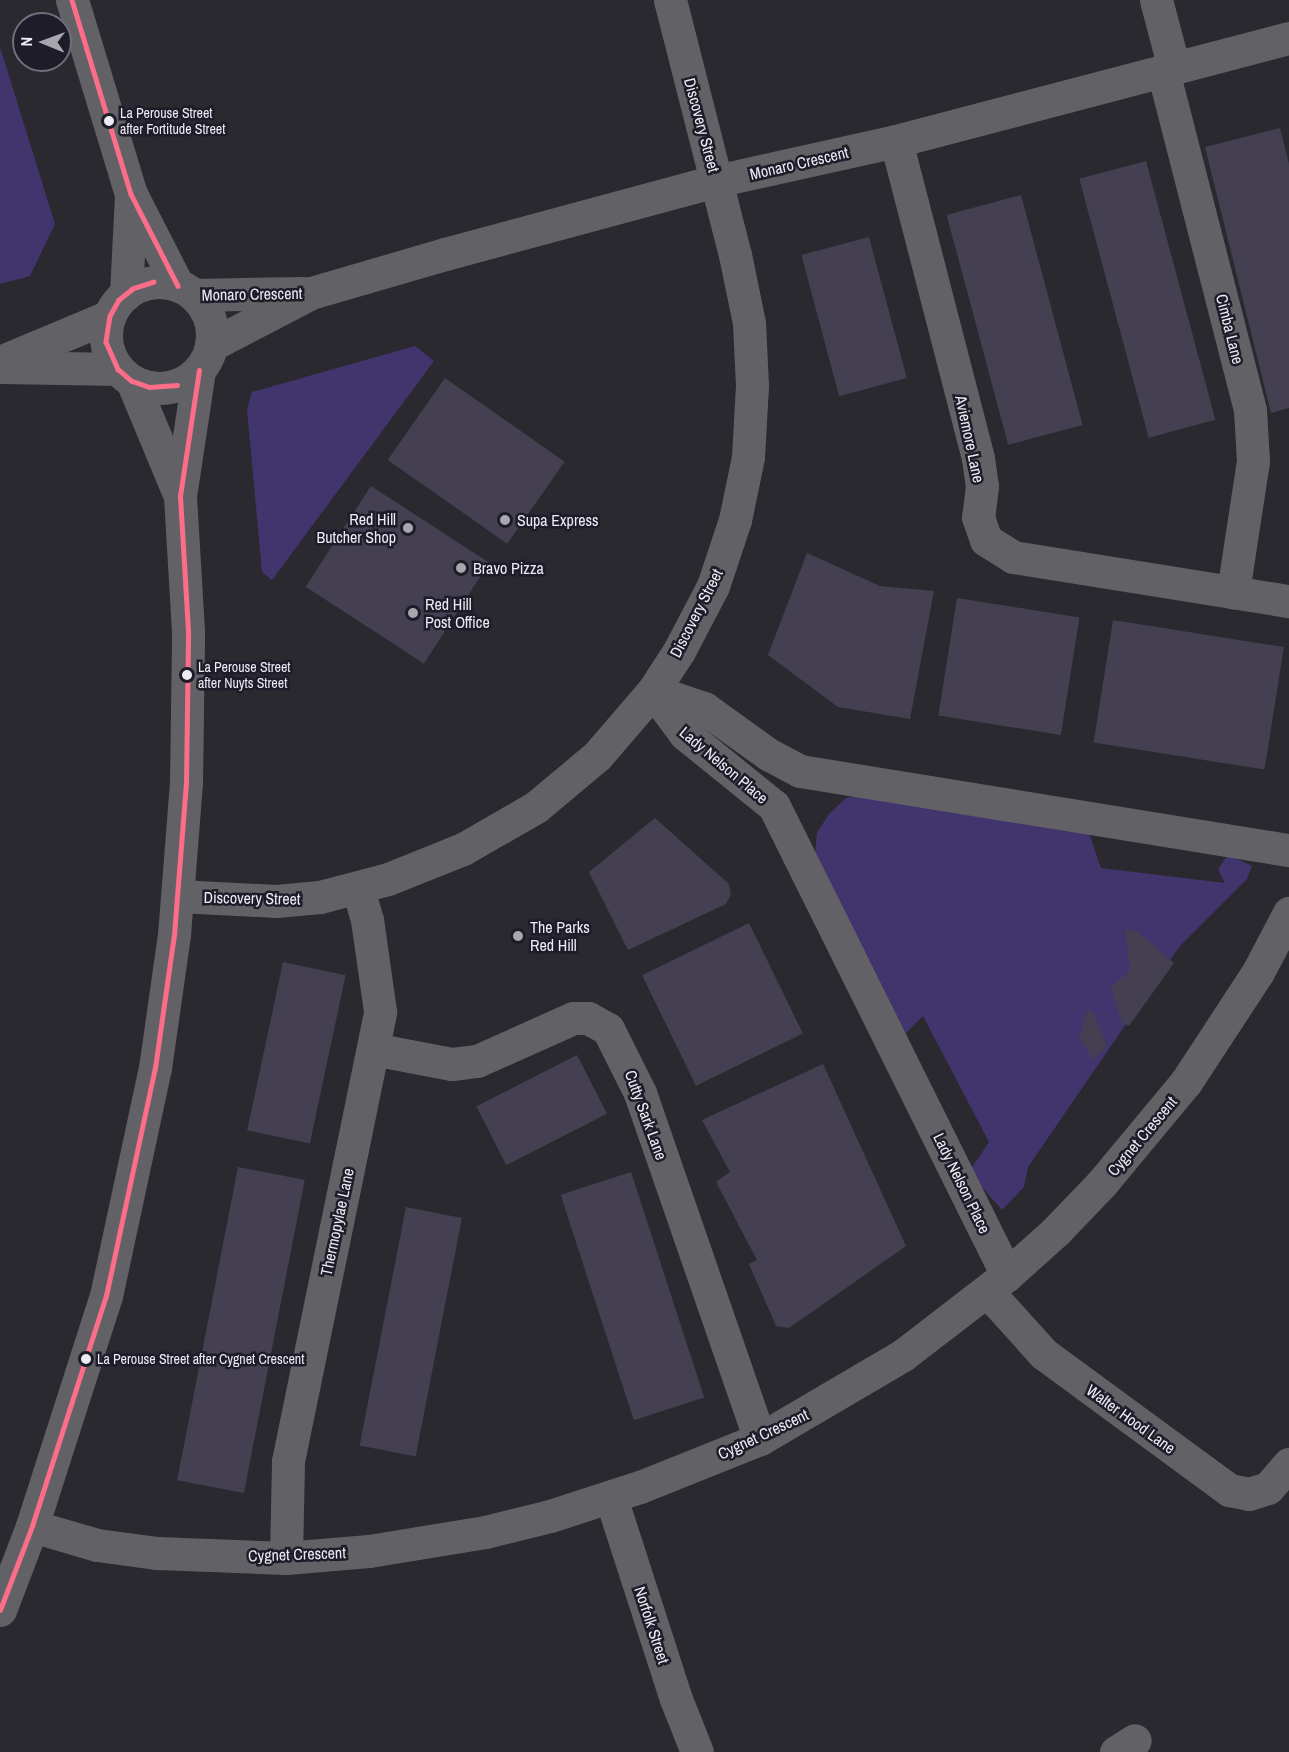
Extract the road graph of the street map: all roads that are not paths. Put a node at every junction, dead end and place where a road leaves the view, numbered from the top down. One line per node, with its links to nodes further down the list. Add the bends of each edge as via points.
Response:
1 (72, 0): 8 (street)
2 (670, 0): 7 (street, Discovery Street)
3 (1156, 0): 5 (street, Cimba Lane)
4 (1289, 38): 5 (street, Monaro Crescent)
5 (1168, 69): 6 (street, Monaro Crescent); 16 (street, Cimba Lane, via 1250,410 1253,461)
6 (896, 141): 7 (street, Monaro Crescent); 16 (street, Aviemore Lane, via 978,459 978,517 986,540 1013,557)
7 (716, 181): 10 (street, Monaro Crescent); 18 (street, Discovery Street, via 748,323 752,386 748,457 735,520 713,586)
8 (131, 194): 9 (street); 11 (street)
9 (186, 290): 10 (street, Monaro Crescent); 11 (street, via 154,282); 12 (street, via 211,321)
10 (311, 293): 12 (street, Monaro Crescent)
11 (118, 305): 13 (street); 14 (street, via 106,342)
12 (205, 358): 14 (street, via 167,388 149,387); 15 (street)
13 (0, 364): 14 (street)
14 (125, 375): 15 (street)
15 (180, 496): 21 (street, via 188,677)
16 (1233, 592): 17 (street, Aviemore Lane)
17 (1289, 601)
18 (653, 691): 19 (street, Lady Nelson Place, via 704,708 768,754 800,771); 20 (street, Discovery Street, via 597,756 536,807 463,849); 24 (street, Lady Nelson Place, via 685,734 774,806)
19 (1289, 850)
20 (358, 888): 21 (street, Discovery Street, via 276,901); 23 (street, Thermopylae Lane, via 379,992 380,1011)
21 (178, 896): 28 (street, via 155,1068 109,1285)
22 (1289, 913): 24 (street, Cygnet Crescent, via 1223,1028 1179,1090 1102,1184)
23 (373, 1048): 25 (street, Cutty Sark Lane, via 452,1064 477,1061 573,1018 588,1018 608,1029 640,1093); 29 (street, Thermopylae Lane, via 288,1461)
24 (997, 1283): 25 (street, Cygnet Crescent, via 894,1361); 26 (street, Walter Hood Lane, via 1052,1360 1229,1490 1249,1494 1268,1488)
25 (760, 1438): 27 (street, Cygnet Crescent)
26 (1289, 1464)
27 (611, 1498): 29 (street, Cygnet Crescent, via 550,1516 439,1540); 31 (street, Norfolk Street)
28 (32, 1526): 29 (street, Cygnet Crescent, via 127,1550); 30 (street)
29 (286, 1558)
30 (0, 1610)
31 (697, 1752)

